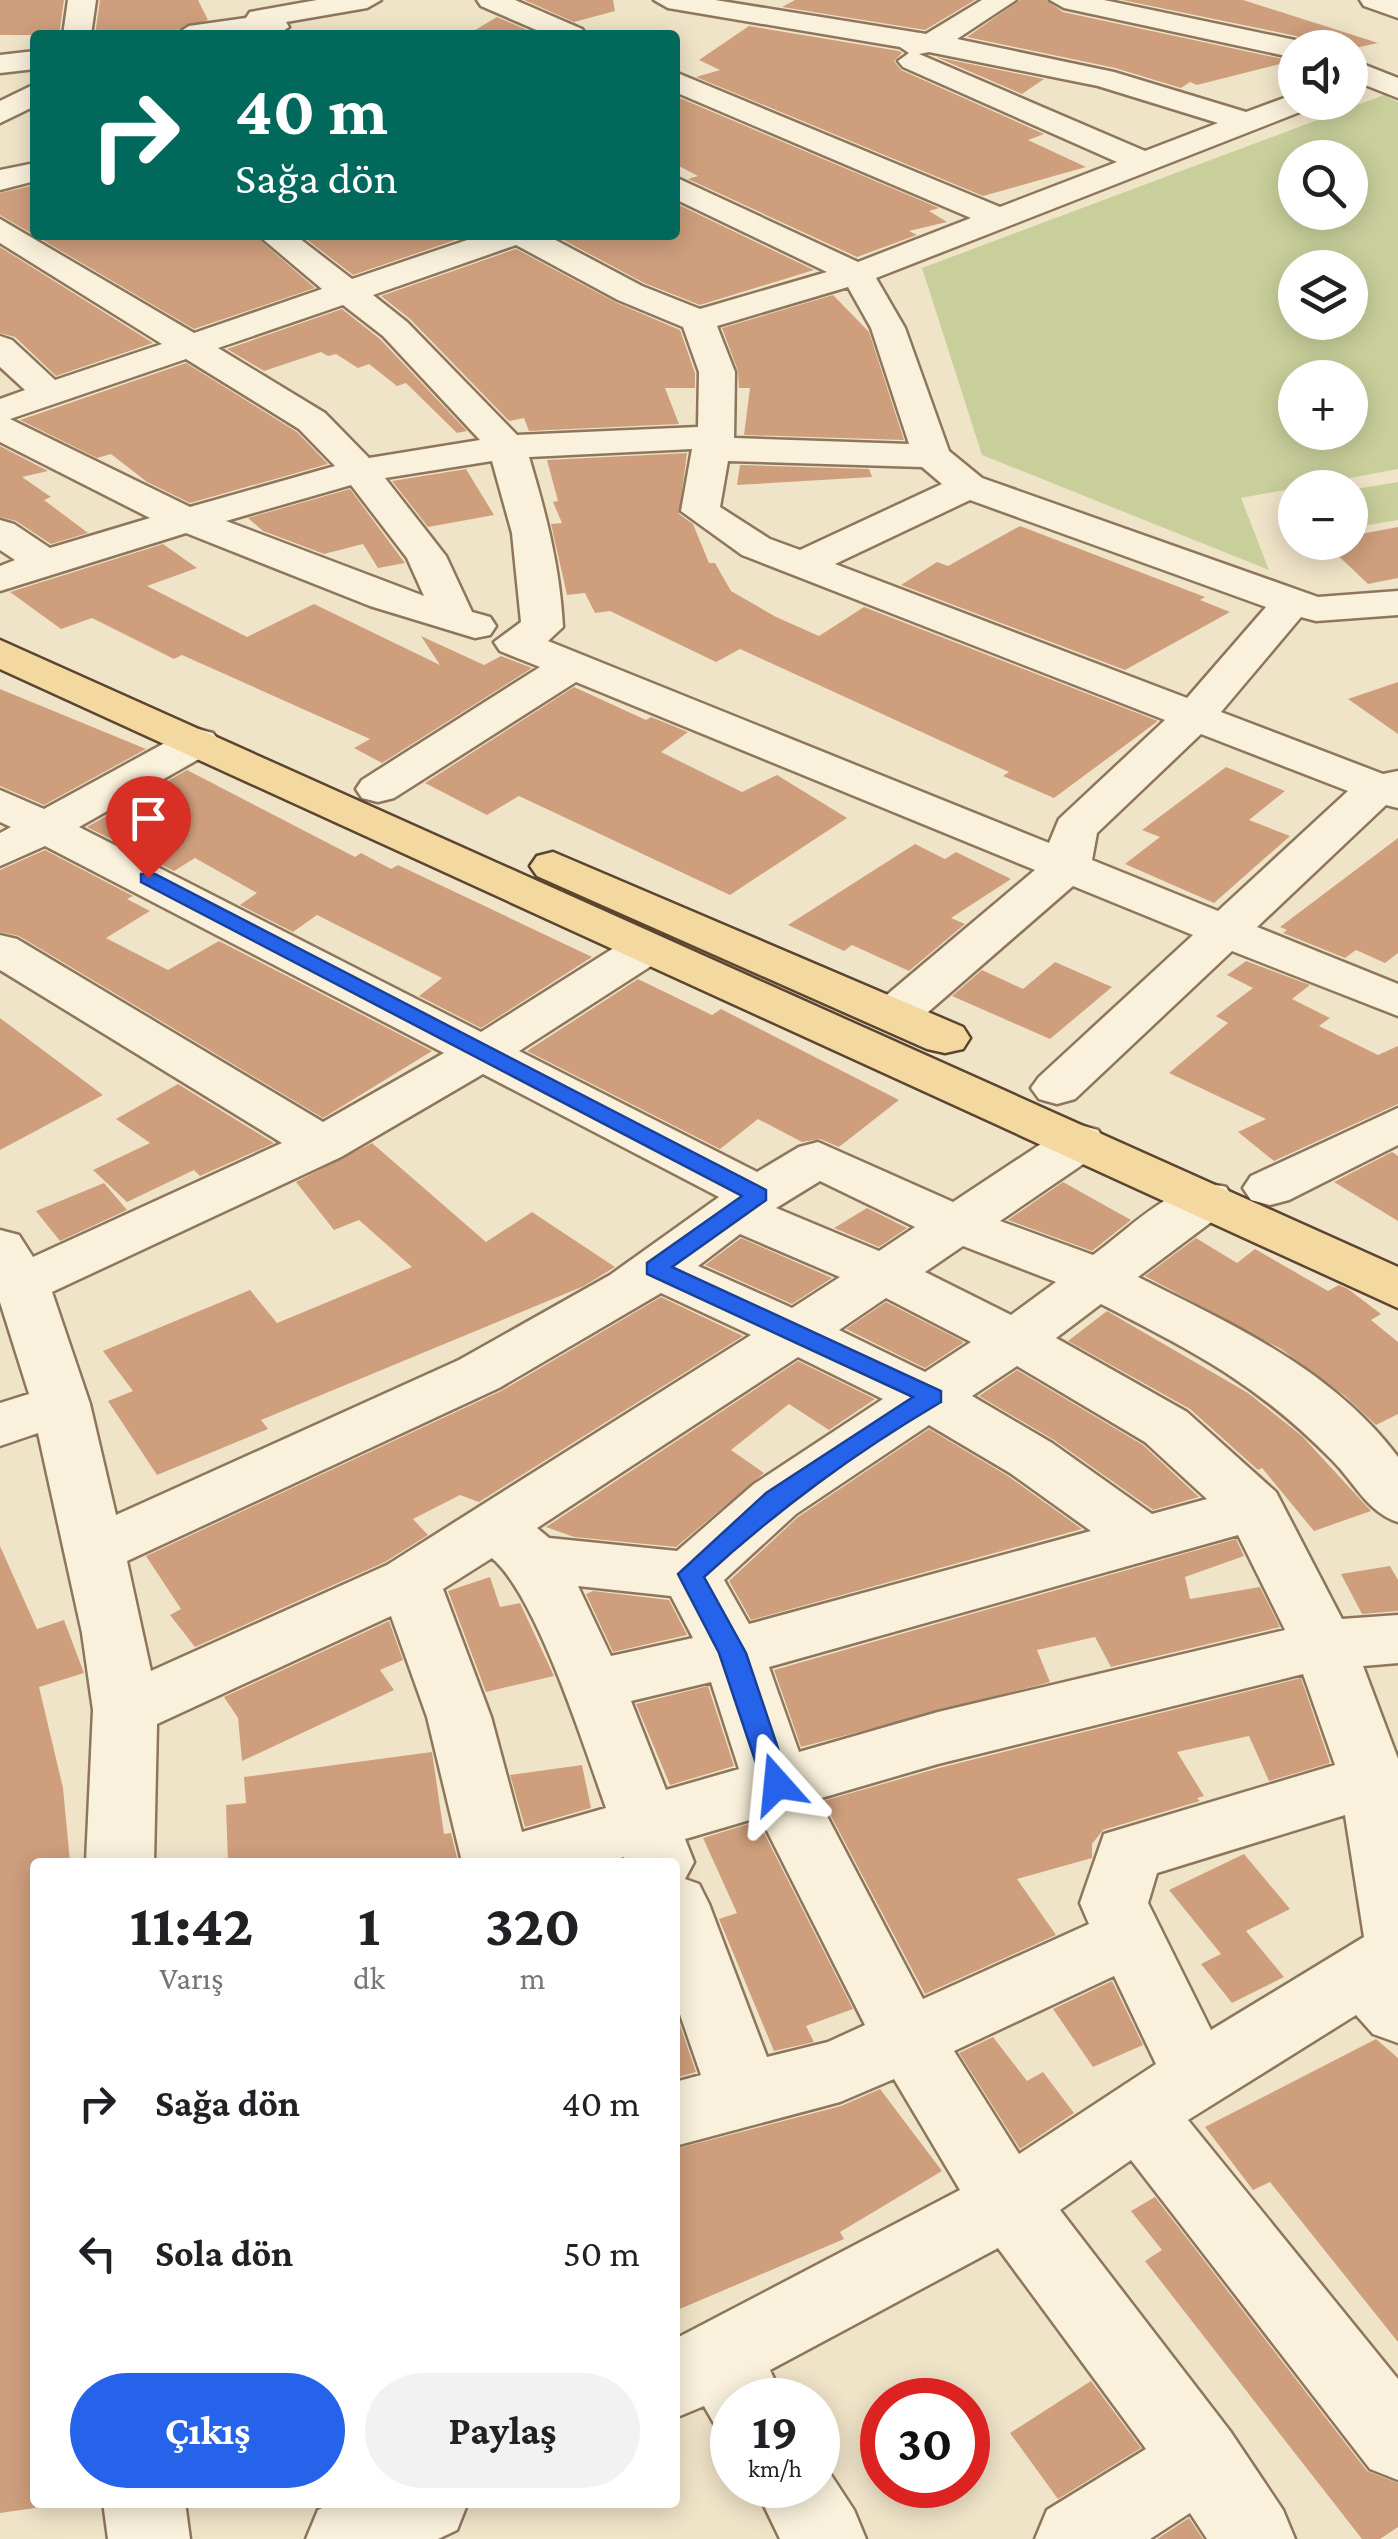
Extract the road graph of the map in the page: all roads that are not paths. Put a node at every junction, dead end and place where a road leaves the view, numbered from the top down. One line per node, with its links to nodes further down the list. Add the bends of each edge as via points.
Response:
1 (82, 0): 11 (street)
2 (367, 0): 10 (street)
3 (492, 0): 13 (street)
4 (668, 0): 15 (street)
5 (1002, 0): 15 (street)
6 (1064, 0): 9 (street)
7 (1374, 0): 8 (street)
8 (1398, 10)
9 (1160, 11): 16 (street); 21 (street)
10 (270, 20): 12 (street)
11 (77, 30)
12 (217, 30)
13 (561, 30)
14 (695, 37): 17 (street, via 760,29)
15 (931, 44): 17 (street); 26 (street, via 1070,68)
16 (1278, 44)
17 (888, 50): 27 (street)
18 (30, 61): 19 (street)
19 (0, 64)
20 (680, 83): 31 (street)
21 (1278, 89)
22 (30, 96): 25 (street)
23 (1278, 109): 26 (street)
24 (30, 112): 25 (street)
25 (0, 115)
26 (1245, 122): 27 (street)
27 (1148, 164): 31 (street)
28 (30, 173): 29 (street)
29 (0, 180)
30 (680, 189): 37 (street)
31 (996, 217): 37 (street)
32 (30, 218): 33 (street)
33 (0, 228): 41 (street)
34 (280, 240): 38 (street)
35 (504, 240): 38 (street)
36 (528, 240): 39 (street)
37 (856, 274): 39 (street); 47 (street, via 888,328)
38 (349, 294): 41 (street); 46 (street, via 395,330)
39 (698, 321): 45 (street, via 718,374)
40 (0, 347): 42 (street)
41 (191, 349): 42 (street); 48 (street, via 312,421)
42 (50, 395): 43 (street)
43 (0, 411)
44 (0, 428): 50 (street)
45 (713, 443): 46 (street); 47 (street); 53 (street, via 700,511 756,547)
46 (507, 447): 48 (street); 59 (street, via 542,591)
47 (932, 456): 49 (street)
48 (360, 471): 50 (street); 58 (street, via 426,556)
49 (968, 486): 53 (street); 55 (street)
50 (186, 519): 52 (street); 58 (street)
51 (0, 532): 52 (street)
52 (46, 563): 54 (street)
53 (800, 565): 62 (street)
54 (0, 579)
55 (1292, 602): 56 (street, via 1316,609); 62 (street)
56 (1398, 603)
57 (0, 617): 65 (main road)
58 (454, 618): 59 (street)
59 (528, 635): 61 (street); 68 (street, via 570,631 604,643)
60 (0, 653): 63 (main road)
61 (570, 667): 65 (street); 68 (street)
62 (1194, 717): 64 (street); 68 (street)
63 (198, 742): 67 (street); 72 (main road)
64 (1391, 788): 70 (street)
65 (378, 789): 74 (main road)
66 (0, 804): 67 (street)
67 (48, 825): 69 (street); 75 (street)
68 (1072, 848): 70 (street); 74 (street)
69 (0, 852)
70 (1224, 930): 73 (street); 76 (street)
71 (0, 949): 79 (street)
72 (645, 949): 75 (street); 78 (main road)
73 (1398, 1001)
74 (894, 1016): 76 (main road)
75 (480, 1054): 79 (street); 82 (street)
76 (1057, 1088): 80 (main road)
77 (1398, 1124): 80 (street)
78 (1080, 1142): 81 (main road); 83 (street)
79 (322, 1145): 85 (street)
80 (1270, 1188): 84 (main road)
81 (1208, 1199): 88 (street); 89 (main road)
82 (747, 1204): 83 (street, via 818,1159); 86 (street); 87 (street)
83 (953, 1224): 87 (street); 88 (street)
84 (1398, 1246)
85 (11, 1266): 93 (street)
86 (655, 1268): 90 (street); 99 (street, via 479,1374)
87 (883, 1274): 90 (street); 91 (street)
88 (1095, 1278): 91 (street); 95 (street, via 1248,1356 1306,1398)
89 (1398, 1289)
90 (794, 1333): 92 (street); 98 (street)
91 (1014, 1340): 92 (street); 96 (street, via 1166,1427)
92 (932, 1396): 97 (street, via 1090,1494); 100 (street, via 774,1499)
93 (61, 1404): 94 (street); 99 (street)
94 (0, 1425)
95 (1398, 1500)
96 (1255, 1508): 97 (street); 103 (street)
97 (1145, 1541): 104 (street)
98 (513, 1542): 100 (street); 101 (street); 105 (street)
99 (93, 1550): 106 (street)
100 (690, 1574): 104 (street)
101 (409, 1581): 106 (street); 111 (street, via 459,1716)
102 (1398, 1638): 103 (street)
103 (1324, 1645): 107 (street); 108 (street)
104 (732, 1653): 105 (street); 108 (street)
105 (592, 1685): 109 (street)
106 (124, 1710): 110 (street)
107 (1374, 1780): 114 (street, via 1128,1854 1114,1903); 115 (street)
108 (777, 1784): 109 (street); 116 (street)
109 (653, 1844): 112 (street)
110 (120, 1858)
111 (495, 1858)
112 (545, 1858)
113 (680, 1918): 118 (street)
114 (1130, 1937): 116 (street); 117 (street)
115 (1389, 1969): 117 (street)
116 (909, 2041): 118 (street, via 840,2070); 120 (street)
117 (1167, 2094): 120 (street); 122 (street)
118 (745, 2095): 119 (street)
119 (680, 2113)
120 (1009, 2203): 121 (street); 123 (street)
121 (715, 2378)
122 (1398, 2442)
123 (1202, 2460): 130 (street); 131 (street)
124 (145, 2508): 127 (street)
125 (415, 2508): 128 (street)
126 (807, 2508): 129 (street)
127 (149, 2539)
128 (347, 2539)
129 (825, 2539)
130 (1076, 2539)
131 (1254, 2539)

